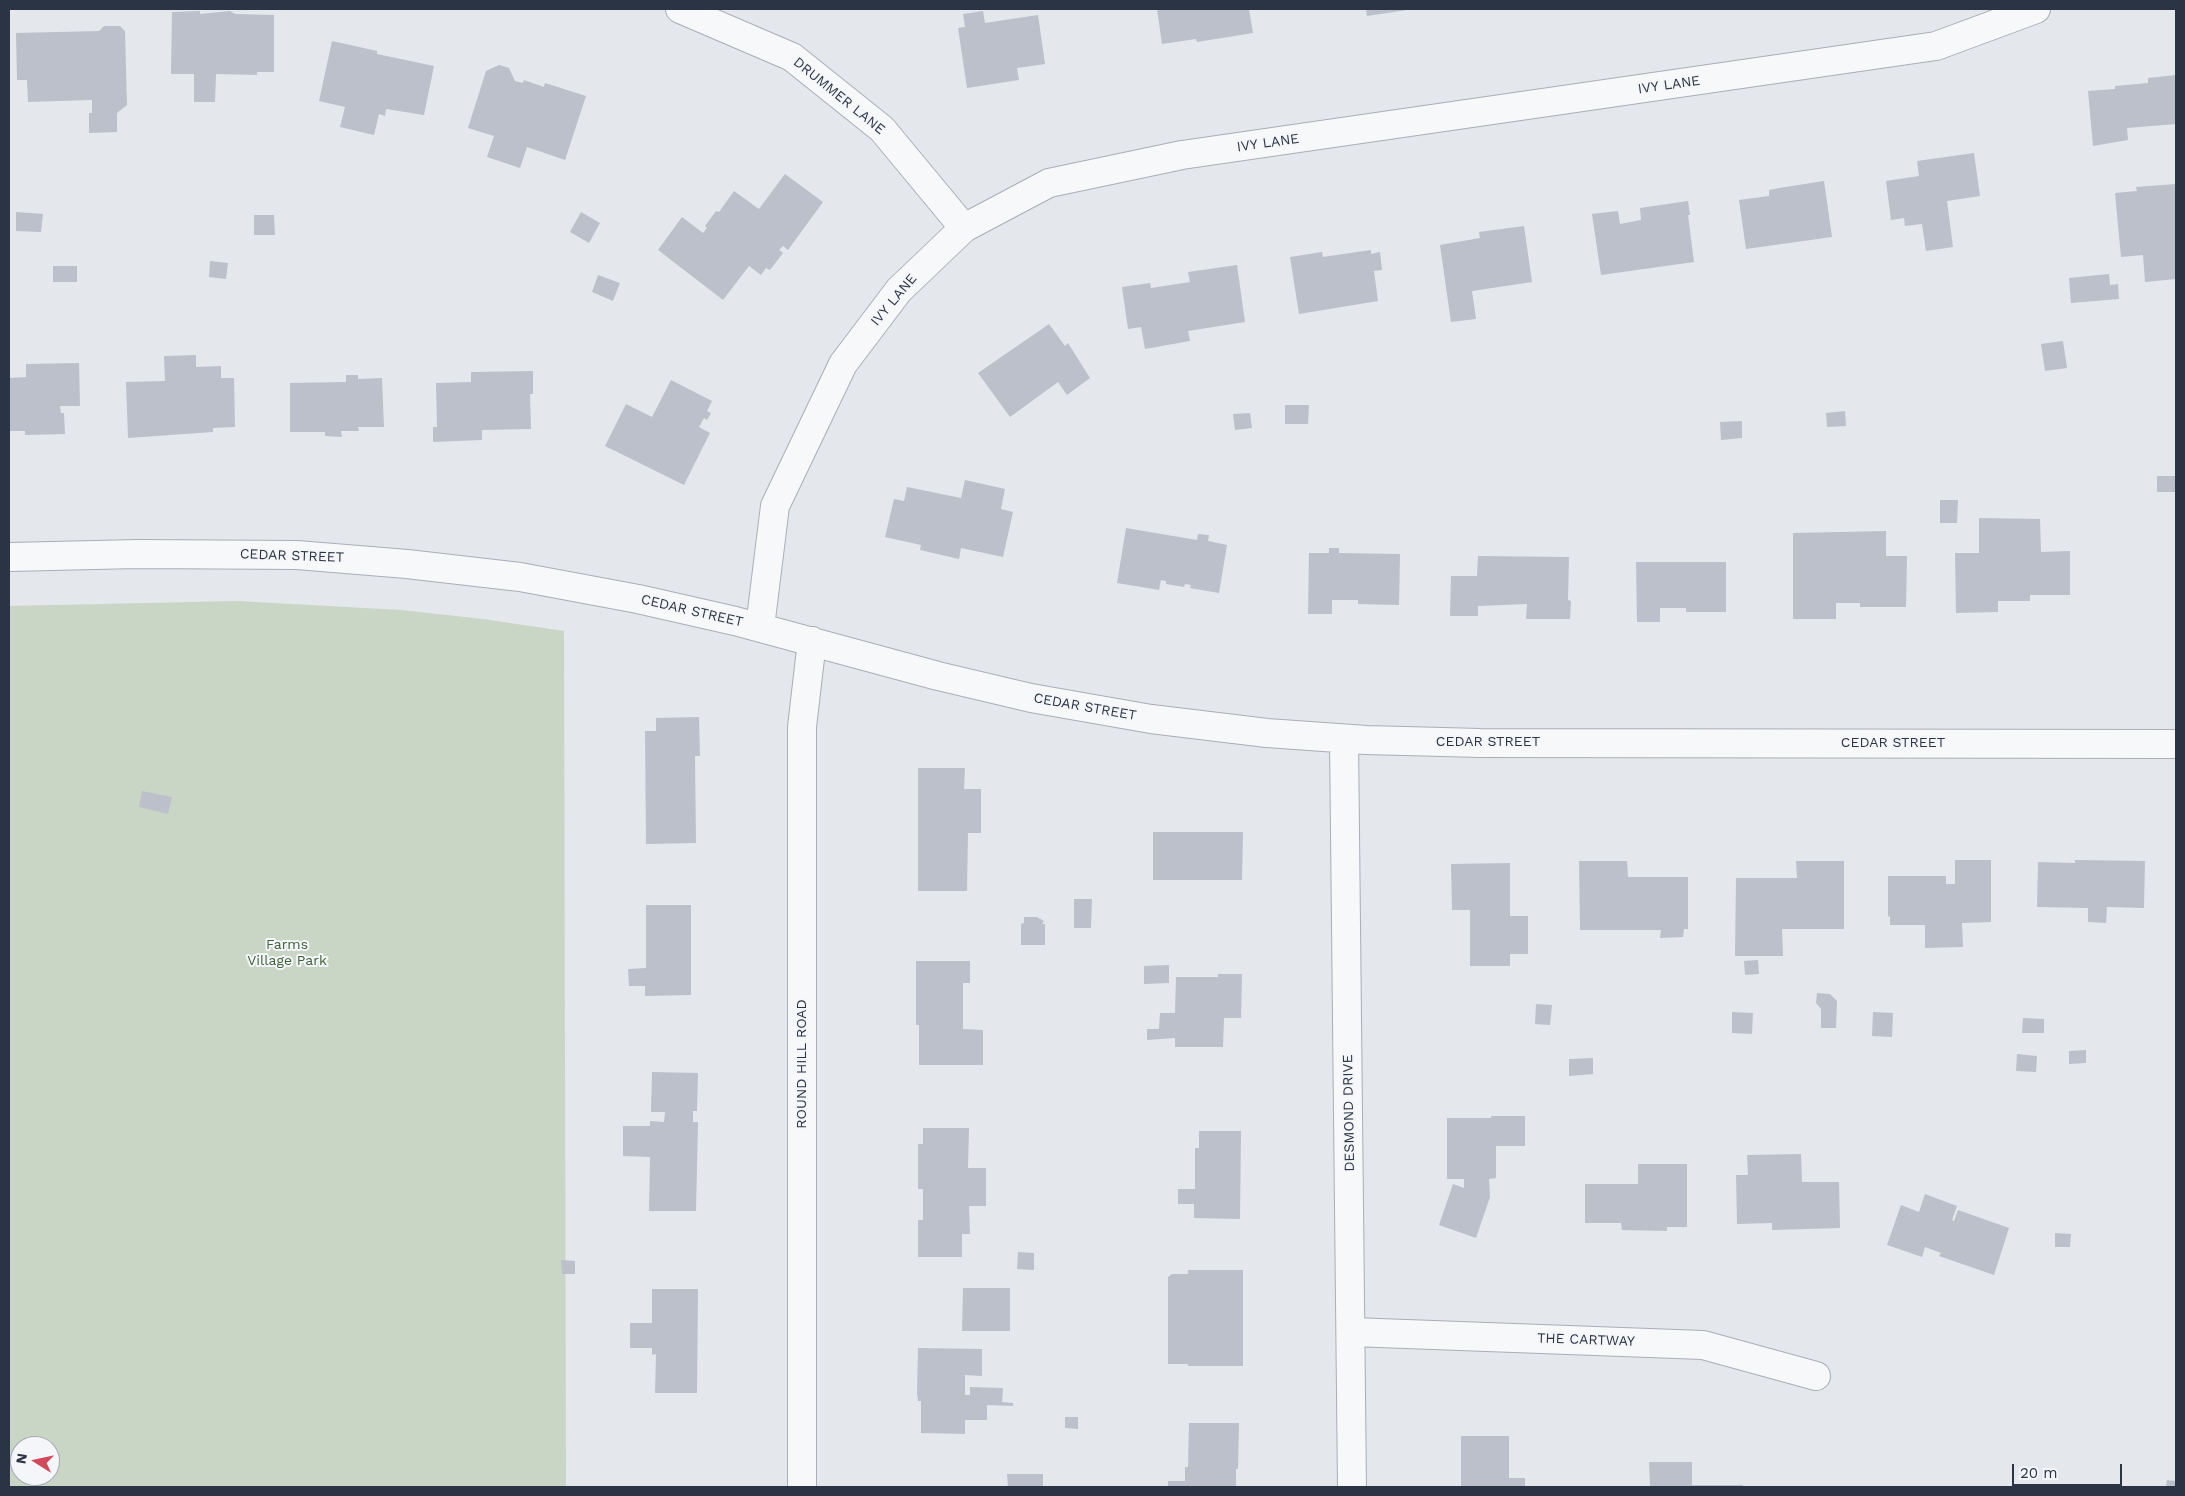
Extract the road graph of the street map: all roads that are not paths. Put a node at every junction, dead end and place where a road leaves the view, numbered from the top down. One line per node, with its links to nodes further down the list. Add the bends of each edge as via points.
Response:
1 (680, 9): 3 (street, DRUMMER LANE, via 792,58 882,129)
2 (2036, 9): 3 (street, IVY LANE, via 1936,46 1182,155 1049,183)
3 (964, 228): 5 (street, IVY LANE, via 899,290 843,364 775,506)
4 (9, 557): 5 (street, CEDAR STREET, via 274,554 398,563 555,583)
5 (760, 627): 6 (street, CEDAR STREET)
6 (812, 641): 7 (street, CEDAR STREET, via 986,687 1091,709 1210,727); 11 (street, ROUND HILL ROAD, via 802,727)
7 (1344, 739): 8 (street, CEDAR STREET, via 1480,743); 9 (street, DESMOND DRIVE)
8 (2176, 744)
9 (1352, 1332): 10 (street, THE CARTWAY, via 1703,1345); 12 (street, DESMOND DRIVE)
10 (1816, 1376)
11 (802, 1487)
12 (1352, 1487)

